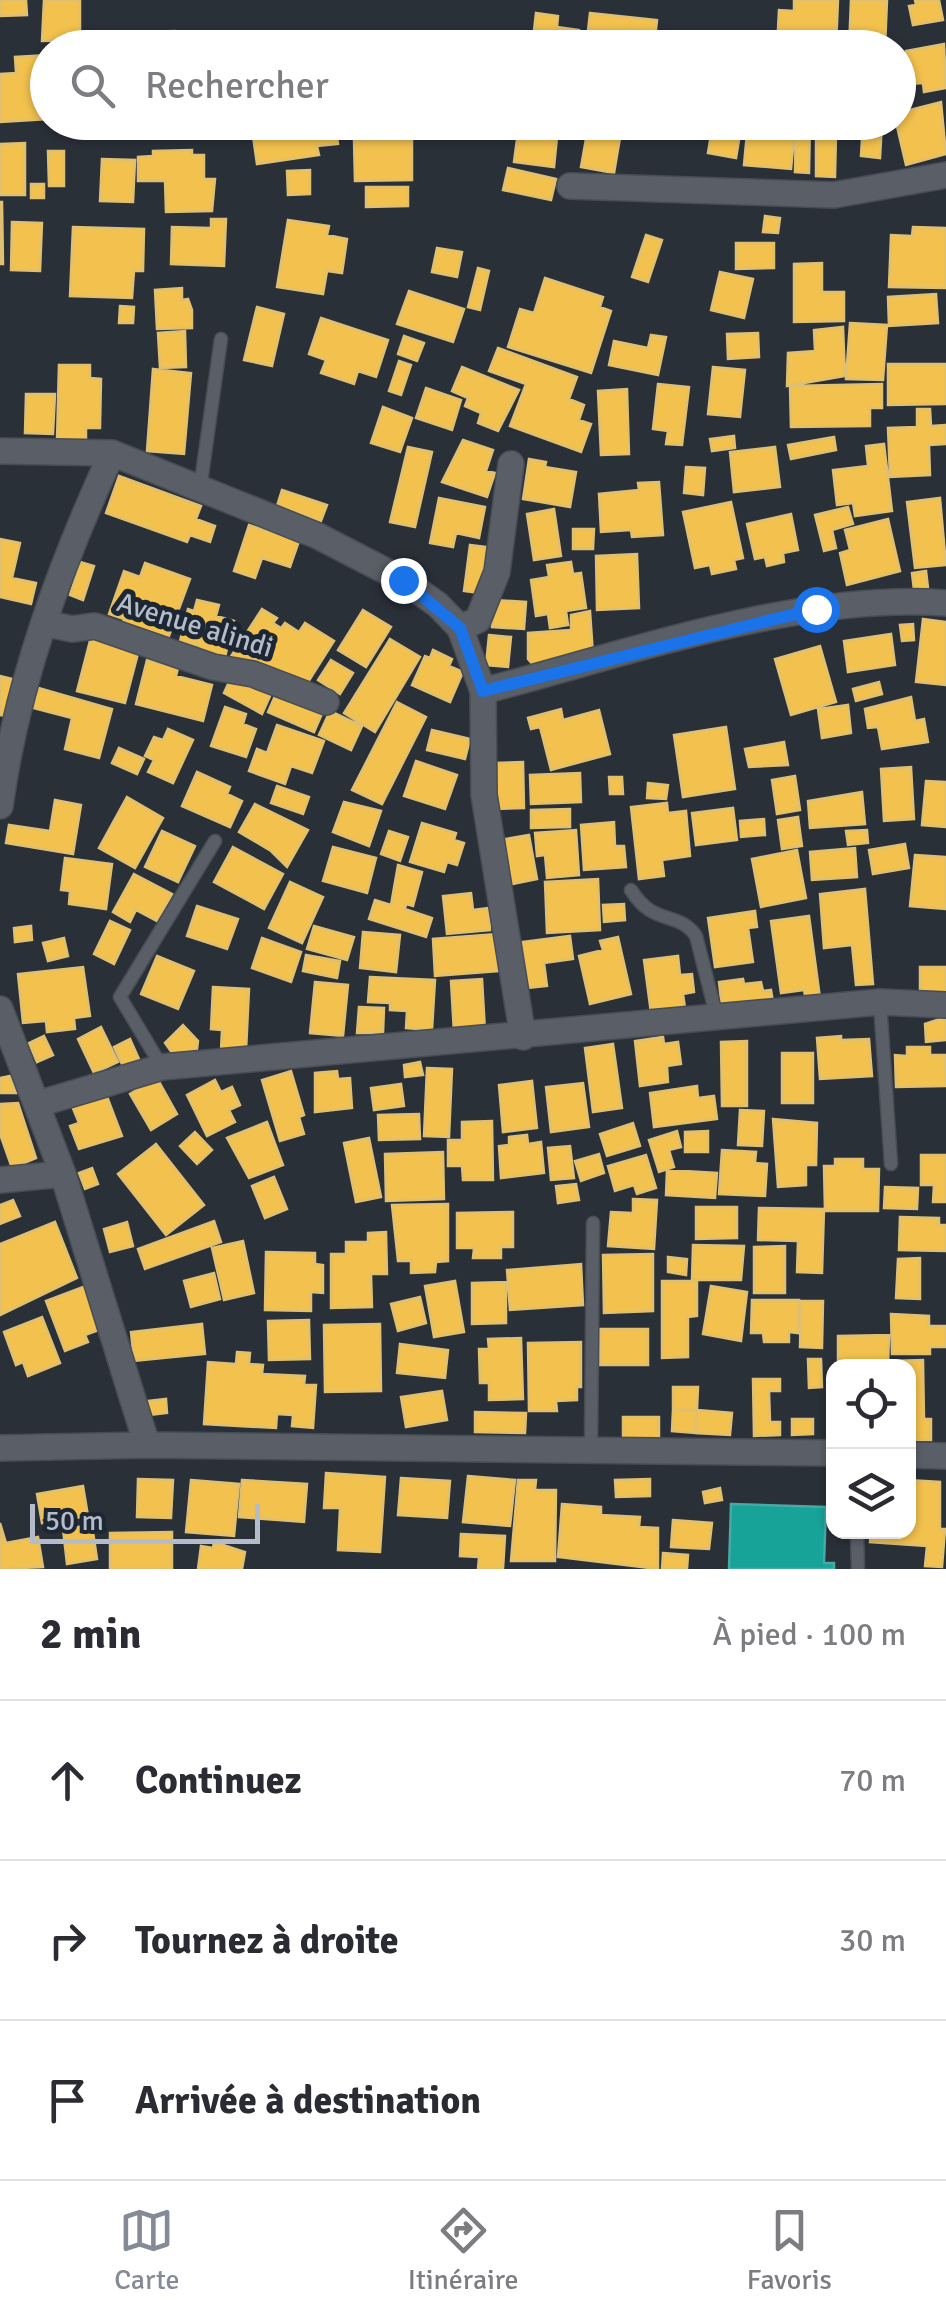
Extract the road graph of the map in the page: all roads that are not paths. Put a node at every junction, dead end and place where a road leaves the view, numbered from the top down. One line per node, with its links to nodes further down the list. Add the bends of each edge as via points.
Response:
1 (946, 175): 2 (street, via 834,195)
2 (570, 186)
3 (221, 340): 7 (lane)
4 (0, 451): 5 (street)
5 (112, 453): 7 (street); 9 (street)
6 (512, 464): 10 (street, via 497,572 478,620)
7 (200, 489): 10 (street, via 318,536 403,580)
8 (946, 604): 11 (street, via 907,600 816,609)
9 (44, 623): 12 (street, Avenue alindi, via 95,626); 13 (street, via 12,724)
10 (460, 628): 11 (street)
11 (483, 691): 20 (street, via 484,796)
12 (326, 702)
13 (0, 806)
14 (215, 841): 21 (lane, via 120,997)
15 (631, 890): 19 (lane, via 642,908 689,926 696,936)
16 (880, 1002): 17 (street); 19 (street); 23 (lane)
17 (946, 1005)
18 (0, 1010): 22 (street)
19 (718, 1018): 20 (street)
20 (524, 1037): 21 (street)
21 (162, 1067): 22 (street)
22 (38, 1104): 24 (street)
23 (890, 1164)
24 (64, 1174): 25 (street); 27 (street)
25 (0, 1180)
26 (593, 1224): 29 (lane)
27 (147, 1445): 28 (street); 29 (street)
28 (0, 1448)
29 (591, 1450): 30 (street)
30 (826, 1452)
31 (916, 1454): 32 (street)
32 (946, 1456)
33 (856, 1539): 34 (lane)
34 (858, 1569)

